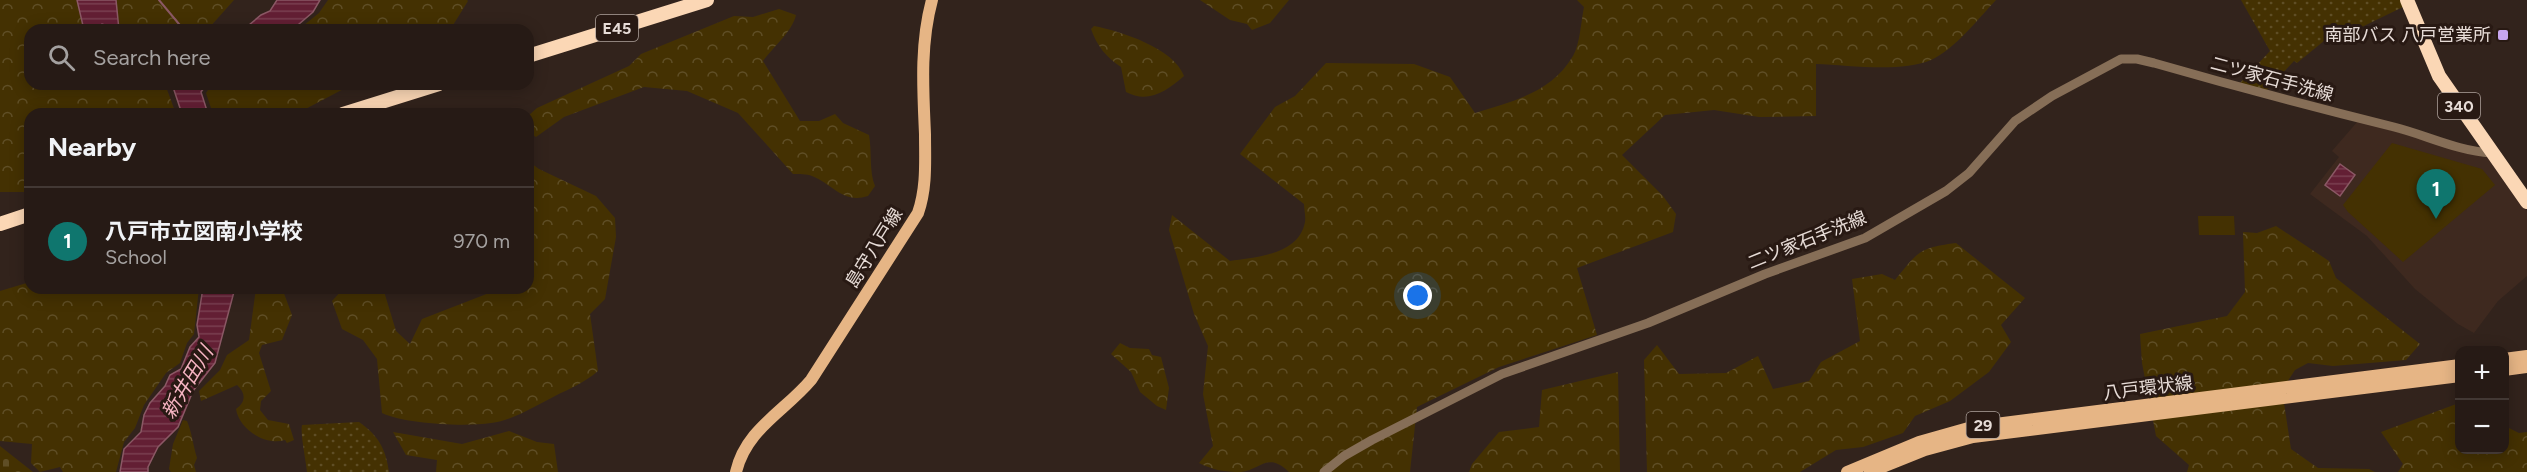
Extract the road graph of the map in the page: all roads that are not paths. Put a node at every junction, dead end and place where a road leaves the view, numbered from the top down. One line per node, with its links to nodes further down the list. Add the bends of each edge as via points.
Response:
1 (707, 0): 4 (highway, E45)
2 (932, 0): 19 (main road, 島守八戸線, via 924,31 925,184 918,213 811,380 758,430 742,451)
3 (2408, 0): 7 (highway, 340, via 2439,76)
4 (534, 54)
5 (420, 90): 6 (highway)
6 (362, 108)
7 (2491, 153): 8 (highway, 340); 20 (street, 二ツ家石手洗線, via 2474,152 2154,63 2121,59 2036,106 2003,133 1969,173 1946,191 1865,237 1648,323 1502,374 1372,440)
8 (2527, 202)
9 (24, 216): 10 (highway)
10 (0, 224)
11 (2527, 356): 12 (main road)
12 (2509, 358)
13 (2455, 366): 17 (main road, 八戸環状線 / 29)
14 (2527, 367): 15 (main road)
15 (2509, 369)
16 (2455, 376): 17 (main road, 八戸環状線 / 29)
17 (2300, 392): 18 (main road, 八戸環状線 / 29)
18 (2128, 414): 21 (main road, 八戸環状線 / 29, via 2014,420 1972,427 1919,442); 22 (main road, 八戸環状線 / 29, via 1973,437 1925,450)
19 (736, 472)
20 (1324, 472)
21 (1847, 472)
22 (1870, 472)

